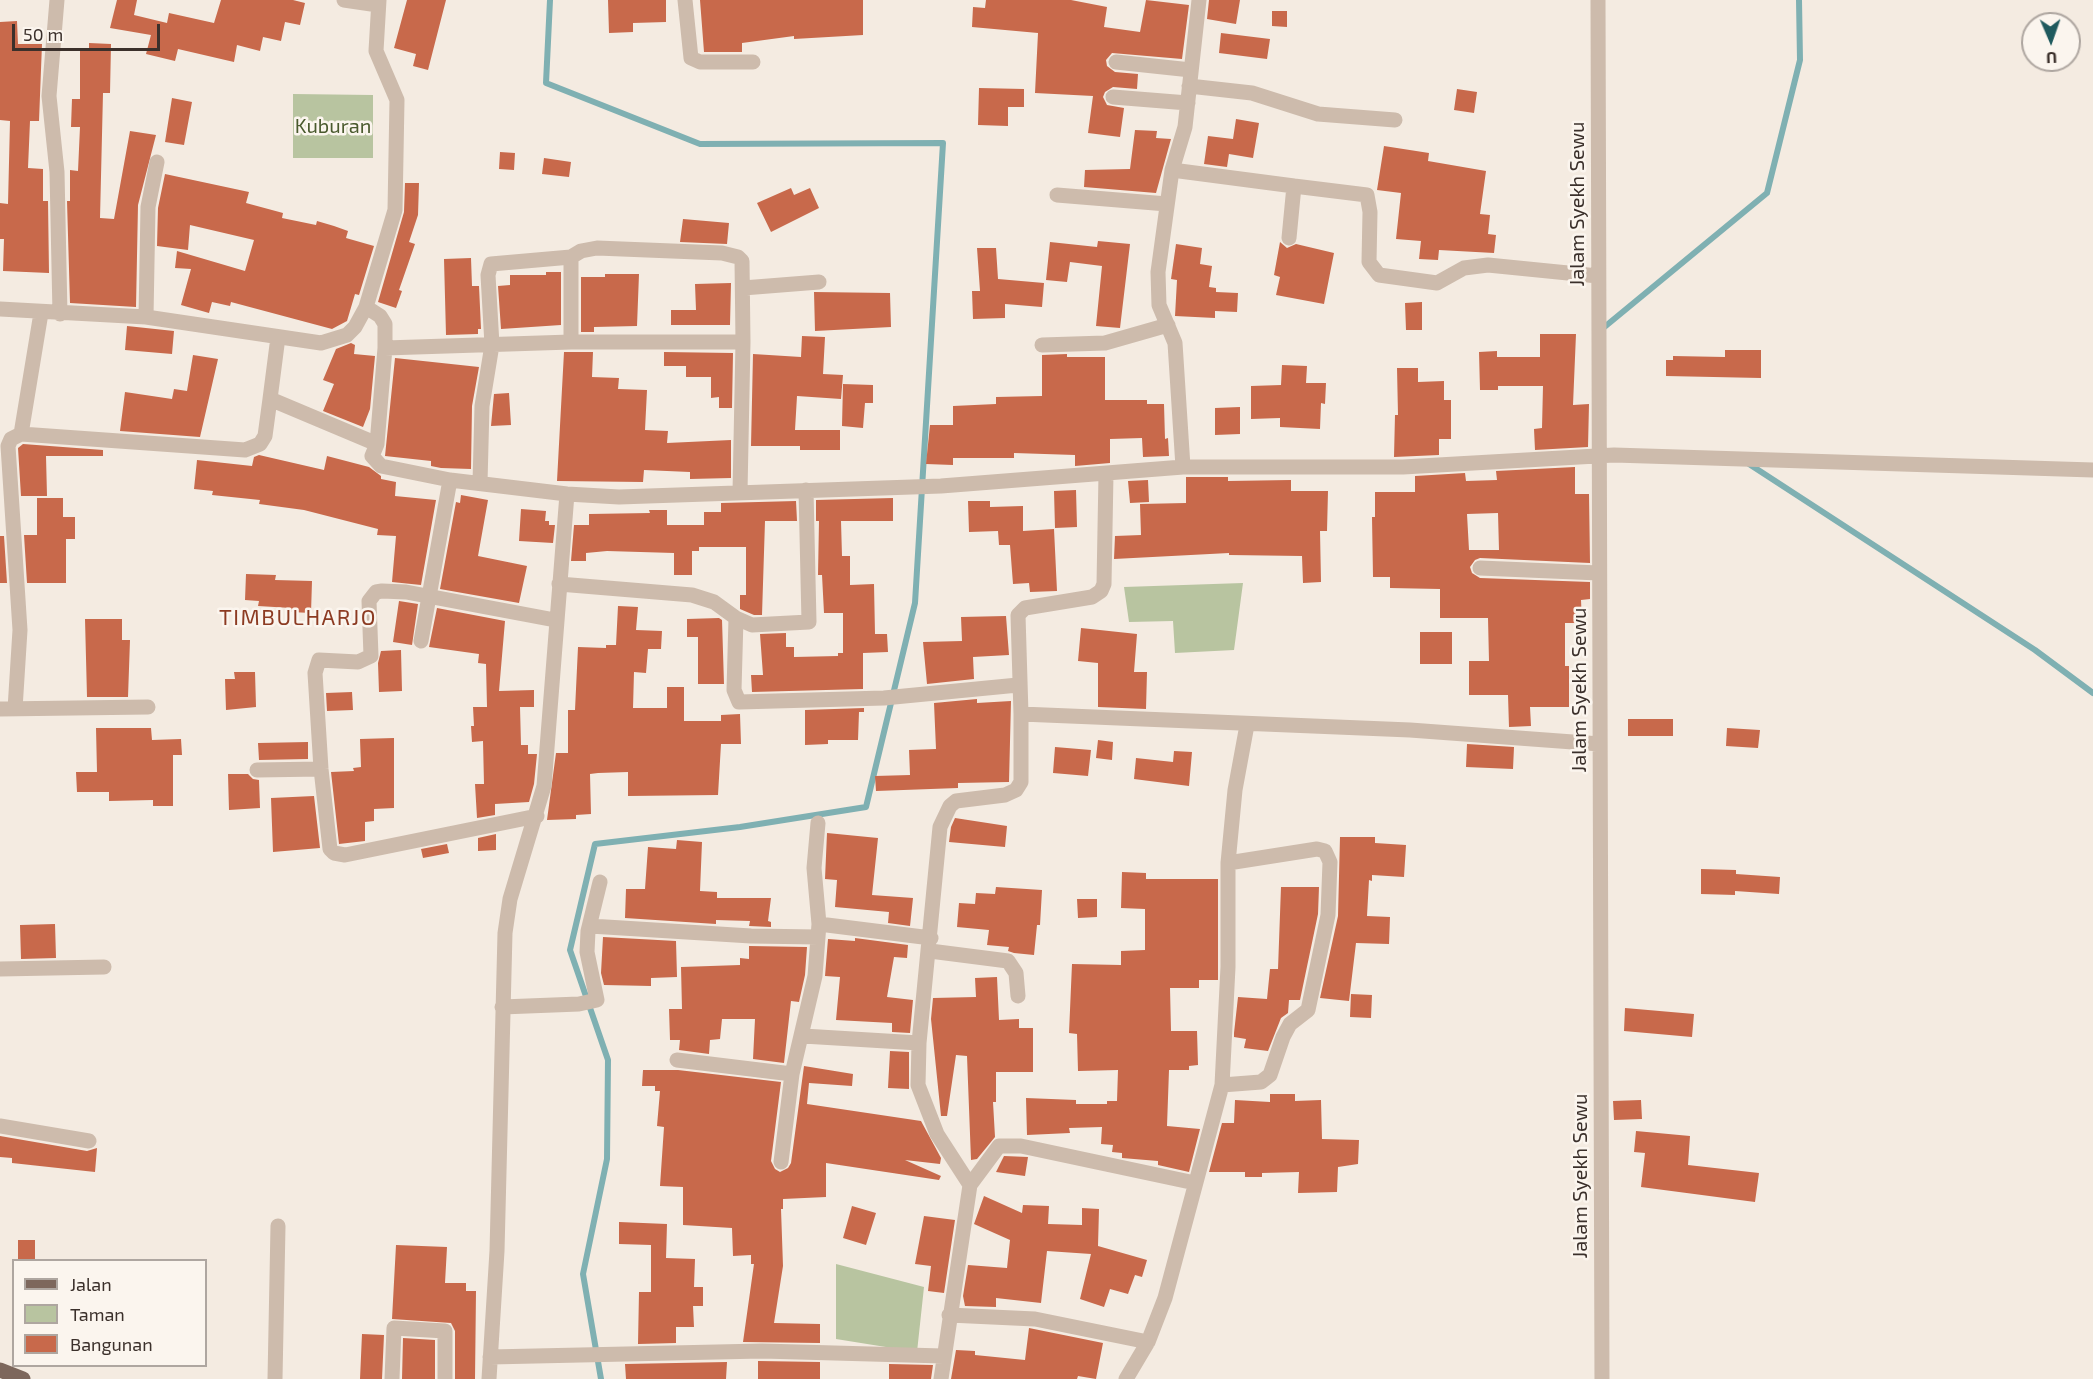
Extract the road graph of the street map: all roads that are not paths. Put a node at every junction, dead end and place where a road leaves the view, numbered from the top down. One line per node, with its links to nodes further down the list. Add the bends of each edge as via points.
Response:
1 (57, 0): 27 (street, via 49,96 57,172)
2 (344, 0): 6 (street)
3 (685, 0): 7 (street, via 691,58 700,62)
4 (1199, 0): 9 (street)
5 (1598, 0): 21 (street, Jalam Syekh Sewu)
6 (379, 3): 24 (street, via 376,51 397,100 398,157 393,224)
7 (753, 62)
8 (1116, 62): 9 (street)
9 (1191, 70): 10 (street)
10 (1189, 86): 12 (street); 13 (street, via 1252,93 1318,114)
11 (1113, 97): 12 (street)
12 (1188, 103): 15 (street)
13 (1395, 120)
14 (157, 162): 28 (street, via 148,207)
15 (1172, 170): 16 (street); 18 (street)
16 (1294, 186): 19 (street); 21 (street, via 1367,195 1369,262 1378,275 1437,284 1464,268 1488,265)
17 (1057, 195): 18 (street)
18 (1167, 204): 29 (street, via 1158,272 1159,305)
19 (1288, 238)
20 (570, 257): 23 (street, via 597,248 730,255 738,257 743,265); 31 (street); 33 (street, via 491,264 488,275)
21 (1599, 276): 39 (street, Jalam Syekh Sewu)
22 (819, 282): 23 (street)
23 (744, 288): 32 (street)
24 (366, 307): 30 (street, via 355,327 334,341); 35 (street, via 383,320)
25 (0, 309): 26 (street)
26 (41, 313): 27 (street); 37 (street)
27 (60, 314): 28 (street)
28 (146, 317): 30 (street)
29 (1168, 325): 34 (street, via 1105,343); 40 (street, via 1175,343)
30 (278, 337): 36 (street)
31 (571, 342): 32 (street); 33 (street)
32 (743, 342): 46 (street)
33 (492, 345): 35 (street); 44 (street, via 482,406)
34 (1042, 345)
35 (385, 348): 38 (street)
36 (270, 399): 37 (street, via 265,436 260,444 245,450); 38 (street)
37 (21, 434): 57 (street, via 11,439 8,446 20,630)
38 (377, 444): 43 (street, via 372,456 381,466)
39 (1605, 455): 40 (street, via 1402,467); 41 (street); 49 (street, Jalam Syekh Sewu)
40 (1183, 467): 42 (street)
41 (2093, 470)
42 (1106, 474): 45 (street, via 941,486); 55 (street, via 1104,584 1092,597 1022,610 1017,621)
43 (450, 480): 44 (street); 51 (street)
44 (480, 483): 47 (street)
45 (806, 490): 46 (street); 52 (street, via 809,622 752,625)
46 (740, 492): 47 (street)
47 (567, 494): 50 (street)
48 (1480, 568): 49 (street)
49 (1599, 573): 60 (street, Jalam Syekh Sewu)
50 (559, 584): 52 (street, via 692,595 714,602); 53 (street)
51 (427, 597): 53 (street); 54 (street); 61 (street, via 376,592 369,601 371,656 358,662 324,659 316,663)
52 (736, 618): 55 (street, via 734,690 739,702 884,698)
53 (555, 620): 63 (street, via 544,786)
54 (421, 641)
55 (1018, 685): 58 (street)
56 (148, 707): 57 (street)
57 (8, 709)
58 (1021, 714): 59 (street); 69 (street, via 1021,782 1016,790 956,801 943,817)
59 (1247, 725): 60 (street, via 1410,730); 65 (street, via 1235,790)
60 (1600, 744): 97 (street, Jalam Syekh Sewu)
61 (321, 769): 62 (street); 63 (street, via 330,849 339,854)
62 (257, 770)
63 (537, 816): 73 (street, via 510,899)
64 (818, 823): 68 (street, via 814,868)
65 (1228, 863): 78 (street); 78 (street, via 1317,849 1325,851 1330,862 1328,915 1308,1010 1290,1024 1282,1037 1270,1075 1261,1082)
66 (600, 882): 67 (street)
67 (590, 926): 68 (street, via 751,936); 73 (street, via 587,952 598,998 586,1003)
68 (819, 931): 69 (street); 74 (street, via 816,976)
69 (931, 945): 72 (street, via 1008,961 1016,973); 75 (street)
70 (104, 967): 71 (street)
71 (0, 969)
72 (1018, 996)
73 (502, 1007): 88 (street, via 496,1251)
74 (803, 1036): 75 (street); 77 (street)
75 (919, 1043): 83 (street, via 921,1094 938,1134)
76 (677, 1060): 77 (street)
77 (792, 1074): 81 (street)
78 (1222, 1085): 82 (street)
79 (0, 1126): 80 (street)
80 (89, 1141)
81 (781, 1162)
82 (1195, 1183): 83 (street, via 1008,1144 999,1146); 86 (street, via 1165,1298)
83 (970, 1185): 85 (street)
84 (278, 1226): 91 (street)
85 (949, 1315): 86 (street, via 1035,1319); 87 (street)
86 (1148, 1341): 96 (street)
87 (943, 1356): 88 (street, via 762,1351); 95 (street)
88 (489, 1357): 94 (street)
89 (2, 1373): 90 (main road)
90 (23, 1379)
91 (275, 1379)
92 (392, 1379): 93 (street, via 394,1328 443,1329 447,1339)
93 (445, 1379)
94 (489, 1379)
95 (941, 1379)
96 (1126, 1379)
97 (1602, 1379)

